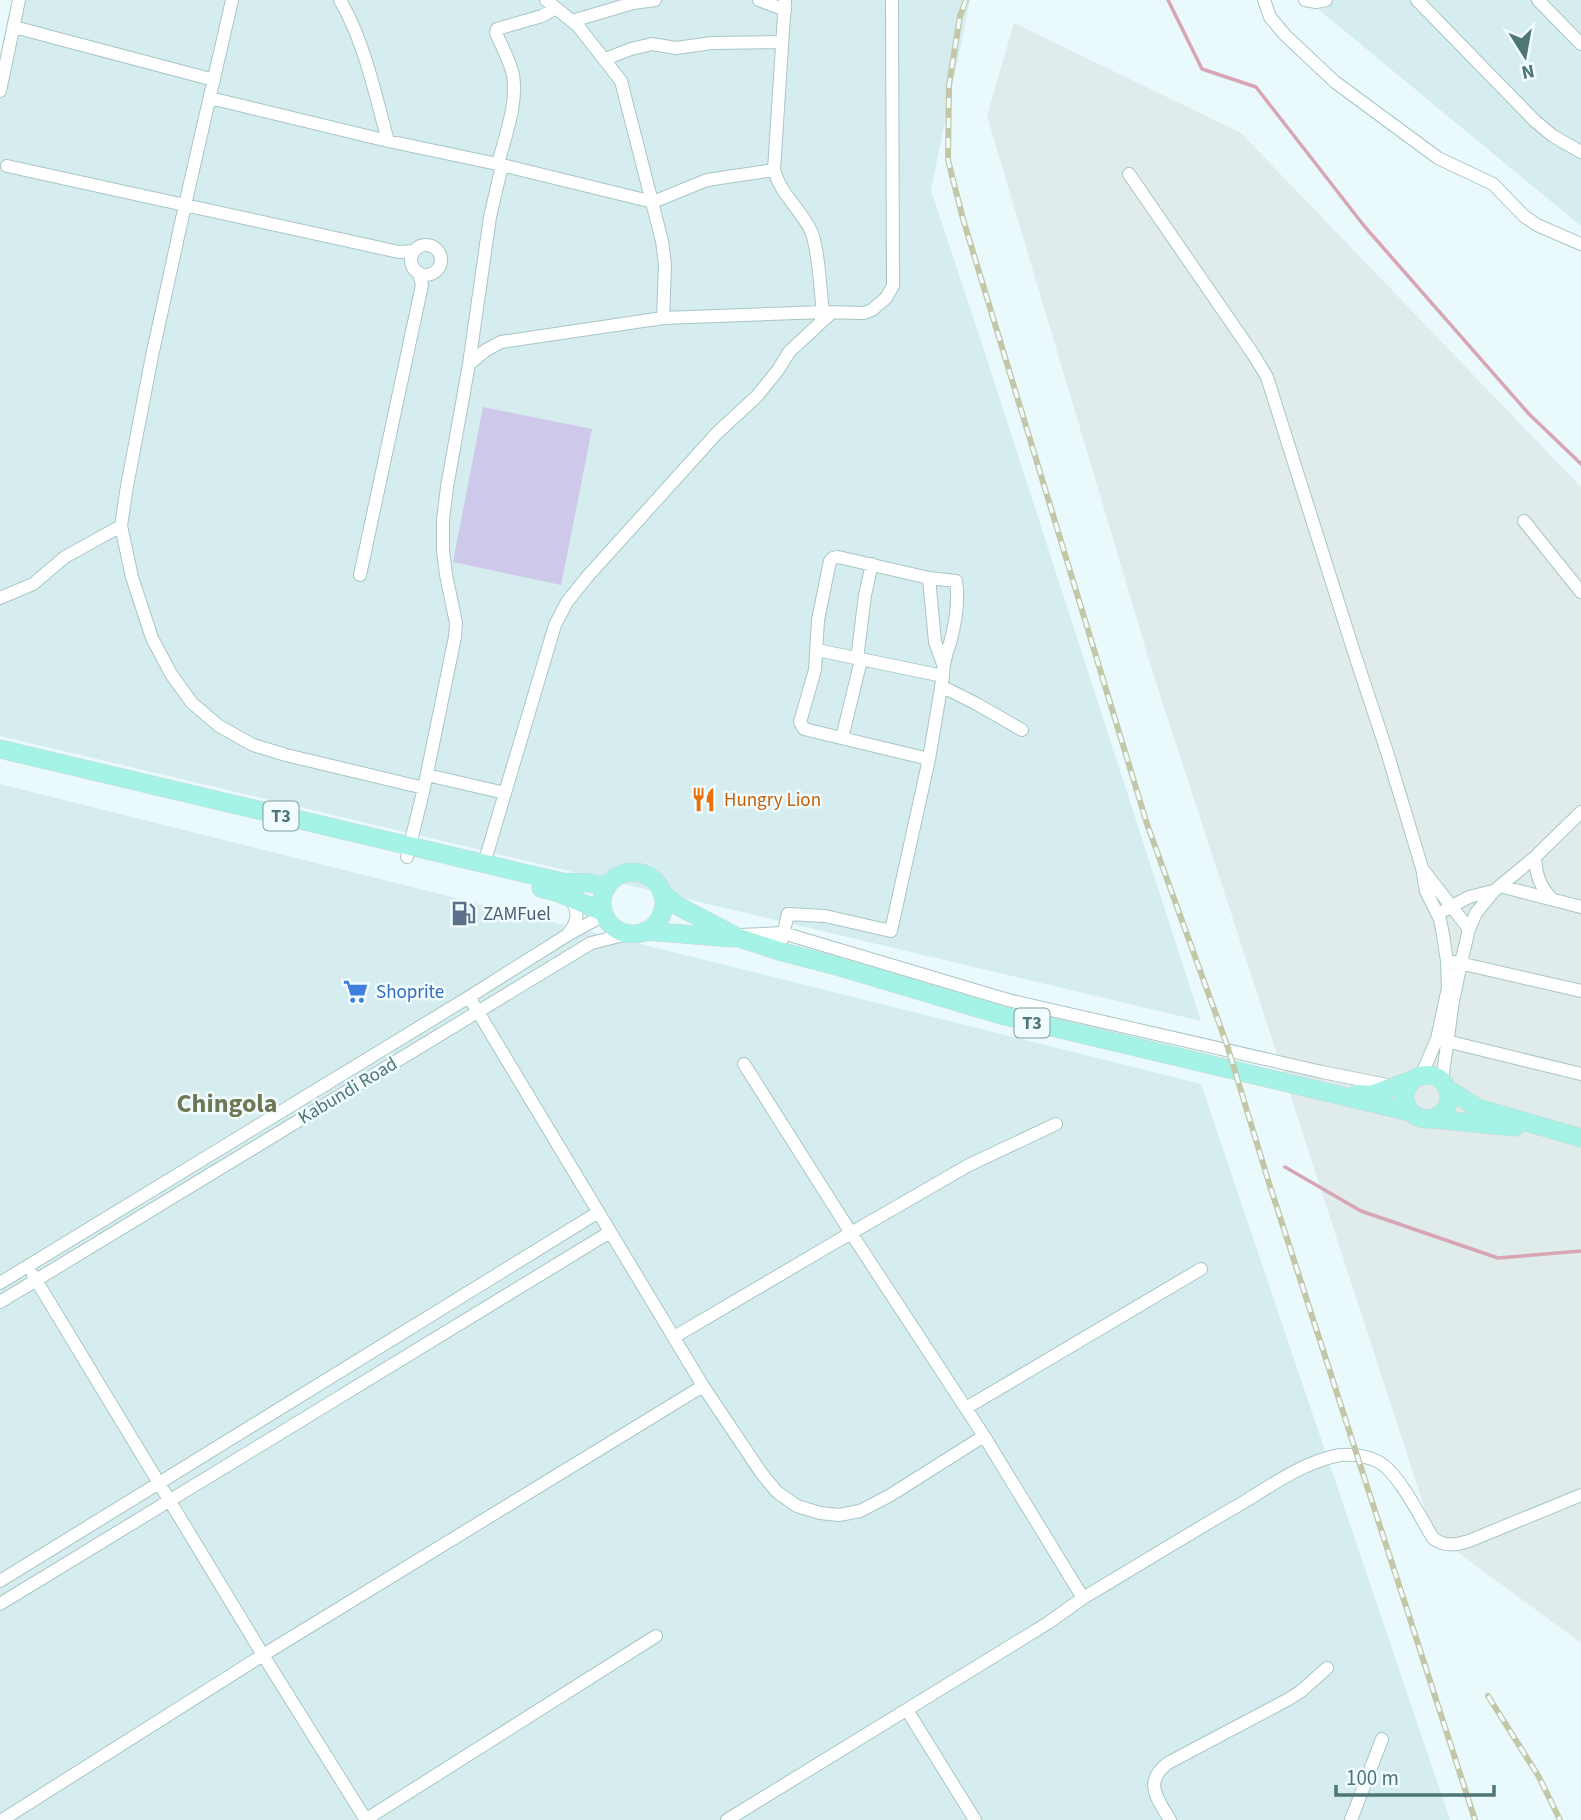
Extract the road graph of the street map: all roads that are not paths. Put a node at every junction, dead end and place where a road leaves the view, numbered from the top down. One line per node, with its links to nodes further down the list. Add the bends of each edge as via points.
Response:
1 (19, 0): 15 (street)
2 (232, 0): 19 (street)
3 (340, 0): 22 (street, via 363,51)
4 (655, 0): 14 (street)
5 (759, 0): 13 (street)
6 (892, 0): 34 (street, via 893,286 872,310)
7 (1264, 0): 30 (street, via 1270,17 1285,35 1335,82 1438,158 1493,184 1537,225)
8 (1305, 0): 9 (street)
9 (1326, 0)
10 (1417, 0): 23 (street, via 1535,121)
11 (1538, 0): 17 (street)
12 (551, 4): 14 (street); 24 (street, via 542,16 496,33 514,85)
13 (785, 5): 16 (street)
14 (572, 21): 18 (street)
15 (14, 27): 19 (street); 20 (street)
16 (782, 41): 18 (street, via 676,48 652,44); 26 (street)
17 (1581, 44)
18 (605, 59): 28 (street, via 625,92)
19 (214, 80): 21 (street)
20 (0, 91)
21 (210, 97): 22 (street); 29 (street)
22 (388, 141): 24 (street)
23 (1581, 152)
24 (500, 164): 28 (street); 36 (street)
25 (6, 166): 29 (street)
26 (774, 170): 28 (street, via 707,180); 34 (street, via 782,191 814,238)
27 (1129, 174): 58 (street, via 1267,377)
28 (653, 202): 35 (street, via 664,253)
29 (185, 205): 32 (street); 38 (street)
30 (1581, 244)
31 (414, 251): 32 (street); 33 (street, via 411,260); 33 (street, via 425,244 440,253 437,270)
32 (399, 252): 33 (street)
33 (417, 274): 40 (street)
34 (825, 316): 35 (street); 53 (street, via 567,602 555,625)
35 (663, 318): 36 (street, via 501,342)
36 (469, 365): 52 (street, via 443,520 455,637)
37 (1524, 521): 42 (street)
38 (121, 526): 43 (street, via 65,557 33,584); 52 (street, via 152,638 192,703 219,726 253,745 286,755)
39 (872, 564): 41 (street); 44 (street, via 838,557 830,561); 45 (street)
40 (360, 575)
41 (929, 578): 46 (street); 46 (street, via 953,580 957,585)
42 (1581, 592)
43 (0, 598)
44 (817, 650): 45 (street); 48 (street, via 801,726)
45 (859, 660): 46 (street); 48 (street)
46 (942, 675): 47 (street, via 975,703); 50 (street)
47 (1022, 730)
48 (842, 738): 50 (street)
49 (0, 749): 55 (highway, T3)
50 (929, 759): 72 (street, via 891,930 825,916 788,914)
51 (0, 761): 55 (highway, T3)
52 (425, 782): 53 (street); 55 (street)
53 (505, 793): 57 (street)
54 (1581, 813): 56 (street)
55 (409, 851): 57 (highway, T3); 63 (highway, T3)
56 (1535, 857): 60 (street); 65 (street, via 1541,887)
57 (484, 864): 59 (highway, T3)
58 (1422, 868): 61 (street); 69 (street, via 1426,891)
59 (607, 887): 62 (highway, T3, via 613,879 631,872 649,877); 68 (highway)
60 (1497, 888): 64 (street); 65 (street); 70 (street)
61 (1439, 890): 64 (street); 66 (street)
62 (662, 893): 71 (highway, via 661,915 654,925); 74 (highway, T3)
63 (569, 897): 68 (highway, T3); 73 (street, via 578,916)
64 (1464, 899): 66 (street)
65 (1551, 899): 67 (street)
66 (1452, 906): 69 (street); 70 (street)
67 (1581, 906)
68 (603, 913): 71 (highway, T3, via 616,929); 73 (street, Kabundi Road)
69 (1440, 919): 76 (street)
70 (1469, 929): 77 (street)
71 (637, 933): 74 (highway, T3); 80 (street, Kabundi Road, via 591,943)
72 (783, 933): 74 (street); 75 (street, via 782,939); 84 (street, via 1007,1000 1322,1072)
73 (569, 934): 79 (street, Kabundi Road)
74 (736, 937): 75 (highway, T3)
75 (760, 945): 86 (highway, T3, via 1001,1015)
76 (1447, 961): 77 (street); 81 (street)
77 (1461, 963): 78 (street); 81 (street)
78 (1581, 991)
79 (469, 997): 80 (street); 92 (street, Kabundi Road)
80 (478, 1012): 93 (street, Kabundi Road); 94 (street)
81 (1442, 1040): 83 (street); 84 (street); 85 (street)
82 (744, 1064): 96 (street)
83 (1581, 1074)
84 (1410, 1081): 85 (highway, T3, via 1429,1074); 86 (highway, T3, via 1371,1095); 87 (highway, via 1404,1099)
85 (1445, 1085): 88 (highway, via 1448,1105); 90 (highway, T3, via 1478,1108)
86 (1329, 1094): 87 (highway, T3)
87 (1410, 1112): 88 (highway, T3, via 1420,1119)
88 (1432, 1119): 90 (highway, T3)
89 (1056, 1124): 96 (street, via 969,1165)
90 (1553, 1131): 91 (highway, T3)
91 (1581, 1138)
92 (169, 1179): 93 (street); 97 (street, Kabundi Road)
93 (178, 1194): 99 (street, Kabundi Road)
94 (597, 1213): 95 (street); 102 (street)
95 (610, 1232): 103 (street); 104 (street)
96 (850, 1233): 104 (street); 107 (street)
97 (27, 1266): 99 (street); 100 (street, Kabundi Road)
98 (1201, 1269): 107 (street)
99 (36, 1280): 101 (street, Kabundi Road); 110 (street)
100 (0, 1283)
101 (0, 1302)
102 (454, 1302): 103 (street); 106 (street)
103 (465, 1321): 108 (street)
104 (674, 1337): 105 (street)
105 (703, 1386): 109 (street, via 777,1492 797,1506 820,1513 860,1511); 117 (street)
106 (302, 1395): 108 (street); 110 (street)
107 (966, 1408): 109 (street)
108 (313, 1413): 112 (street)
109 (984, 1436): 114 (street)
110 (159, 1483): 112 (street); 113 (street)
111 (1581, 1495): 114 (street, via 1469,1541 1439,1543 1387,1468 1366,1457 1340,1455 1277,1482)
112 (170, 1501): 115 (street); 117 (street)
113 (0, 1584): 115 (street)
114 (1083, 1598): 119 (street)
115 (4, 1602)
116 (656, 1636): 122 (street)
117 (262, 1655): 121 (street); 122 (street)
118 (1327, 1668): 125 (street, via 1287,1700 1160,1769 1153,1784)
119 (906, 1710): 123 (street); 124 (street)
120 (1382, 1739): 126 (street)
121 (2, 1820)
122 (365, 1820)
123 (727, 1820)
124 (975, 1820)
125 (1170, 1820)
126 (1351, 1820)

